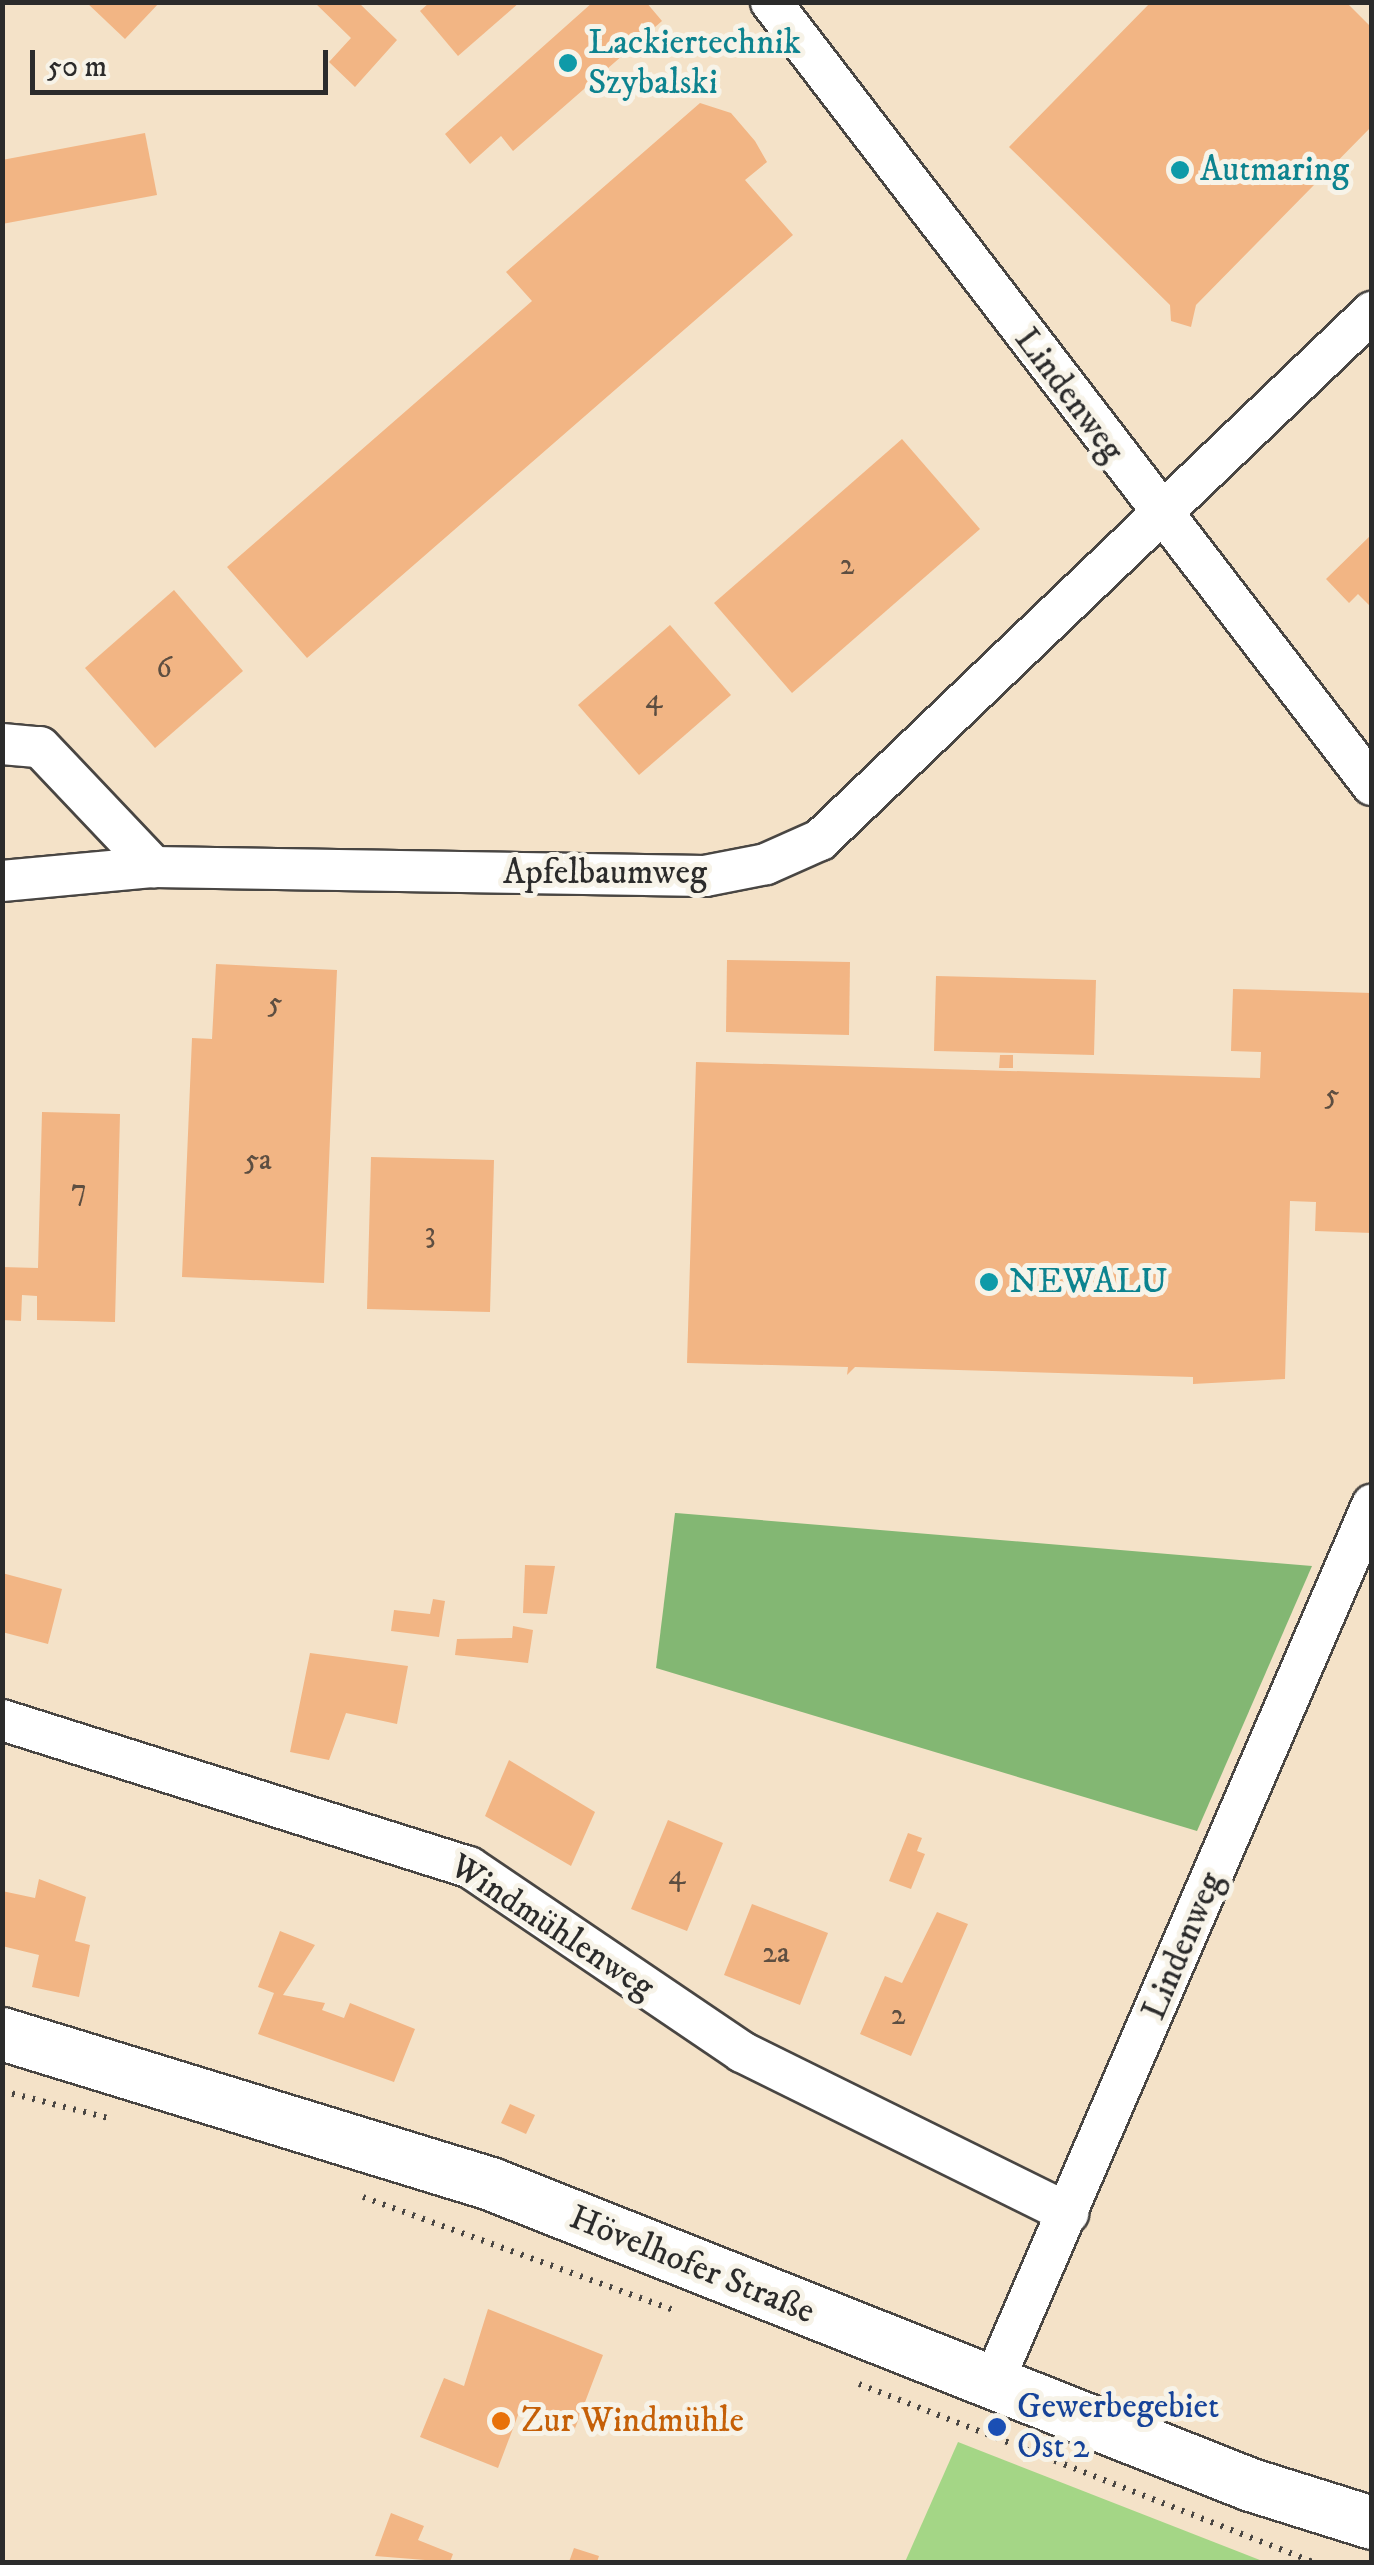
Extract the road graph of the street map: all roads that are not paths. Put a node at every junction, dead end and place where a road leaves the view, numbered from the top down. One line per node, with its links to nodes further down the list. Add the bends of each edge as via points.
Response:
1 (771, 2): 3 (street, Lindenweg)
2 (1372, 312): 3 (street, Apfelbaumweg)
3 (1160, 516): 5 (street, Lindenweg); 6 (street, Apfelbaumweg, via 820,840 766,864 705,876)
4 (2, 744): 6 (street, via 40,746)
5 (1372, 785)
6 (154, 867): 7 (street, Apfelbaumweg)
7 (2, 880)
8 (1372, 1506): 11 (street, Lindenweg)
9 (2, 1720): 11 (street, Windmühlenweg, via 469,1867 742,2052)
10 (2, 2034): 12 (main road, Hövelhofer Straße, via 473,2177)
11 (1068, 2213): 12 (street, Lindenweg)
12 (992, 2385): 13 (main road, Hövelhofer Straße)
13 (1372, 2523)

